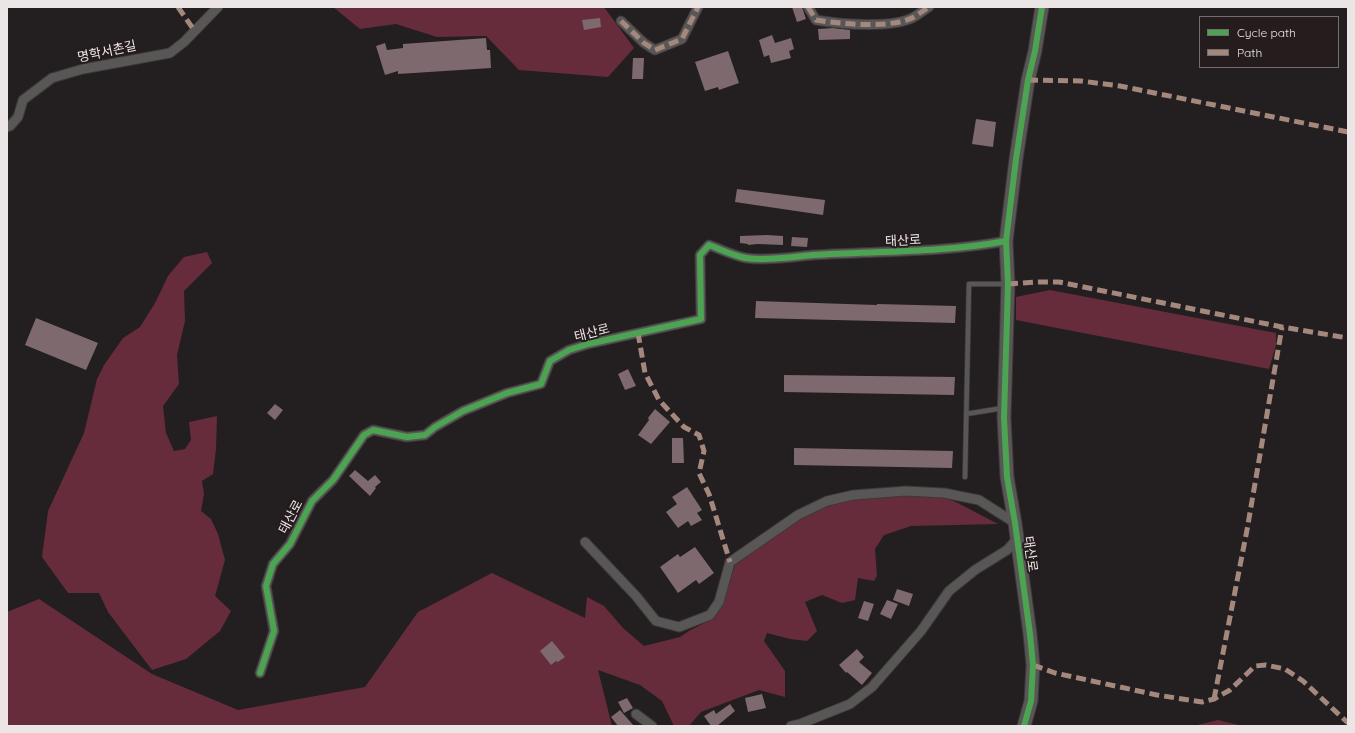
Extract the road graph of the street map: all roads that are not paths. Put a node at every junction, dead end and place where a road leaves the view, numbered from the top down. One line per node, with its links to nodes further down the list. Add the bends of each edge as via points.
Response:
1 (218, 7): 7 (street, 명학서촌길, via 170,53 52,78 23,100 18,117)
2 (698, 7): 6 (street, via 682,39 655,50)
3 (808, 7): 4 (street, via 816,20 887,24 913,18)
4 (929, 7)
5 (1042, 7): 8 (street, 태산로, via 1026,94)
6 (621, 21)
7 (7, 127)
8 (1006, 241): 9 (street, 태산로); 16 (street, 태산로, via 943,249 812,255 782,259 746,258 709,245 700,255 701,319 569,350 550,361 541,384 508,393 463,411 425,435 407,437 374,430 364,436 333,480 312,501 290,544 273,564 266,586 274,632)
9 (1008, 284): 10 (street, 태산로); 11 (lane, via 969,284)
10 (1004, 408): 11 (lane); 13 (street, 태산로, via 1007,477)
11 (966, 414): 12 (lane)
12 (965, 477)
13 (1015, 523): 14 (street, 태산로); 15 (street, 태산로, via 979,500 944,493 906,491 853,495 827,501 798,515 730,562 719,602 710,615 678,627 656,621)
14 (1017, 538): 19 (street, 태산로, via 1007,550 975,570 949,591 921,631 872,687 850,704); 20 (street, 태산로, via 1032,665 1031,701)
15 (585, 542)
16 (260, 673)
17 (636, 714): 18 (street)
18 (652, 726)
19 (791, 726)
20 (1024, 726)

